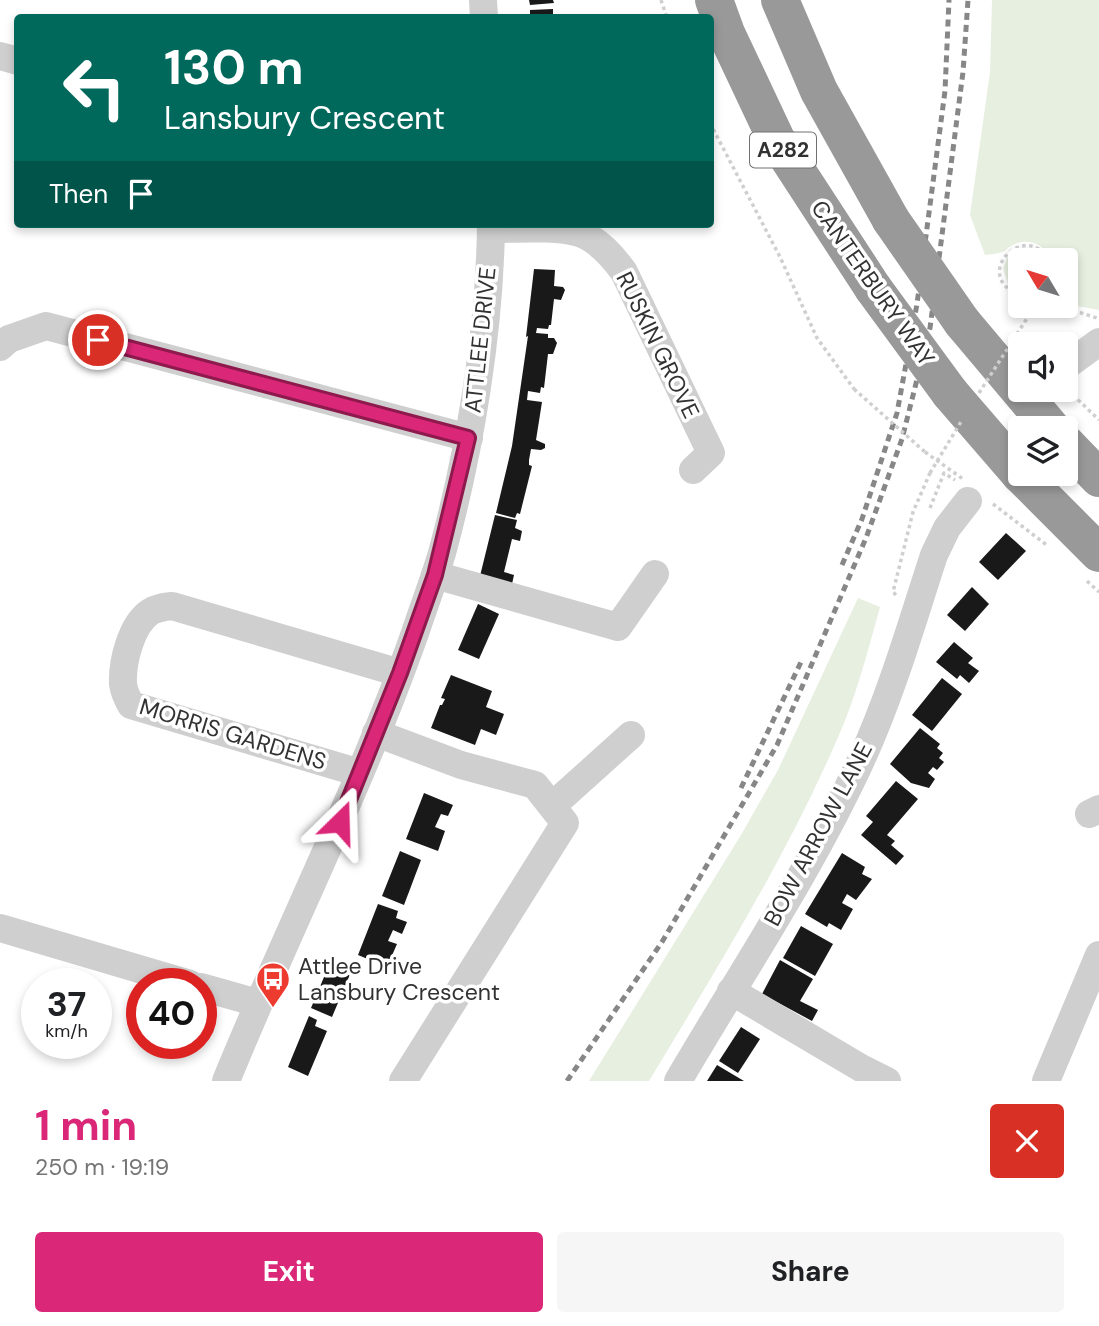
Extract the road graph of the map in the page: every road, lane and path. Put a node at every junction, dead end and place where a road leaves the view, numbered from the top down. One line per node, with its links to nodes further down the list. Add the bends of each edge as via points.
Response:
1 (714, 0): 17 (highway, CANTERBURY WAY / A282, bridge, via 776,139 873,288)
2 (779, 0): 18 (highway, A282, bridge, via 819,92 891,220 962,322)
3 (714, 131): 26 (path, bridge, via 817,338 854,389)
4 (491, 228): 20 (street, ATTLEE DRIVE, via 484,331)
5 (517, 228): 23 (street, RUSKIN GROVE, via 579,233 599,244 624,272 711,453)
6 (1016, 248): 7 (path)
7 (1036, 248)
8 (1008, 253): 9 (path, via 1000,266 1000,278)
9 (1008, 290)
10 (1078, 312): 12 (path)
11 (1026, 318): 17 (path, bridge)
12 (1099, 319)
13 (1099, 342): 15 (street)
14 (0, 347): 20 (street, via 9,339 46,326)
15 (1078, 357)
16 (1078, 399): 19 (path)
17 (963, 402): 22 (highway, CANTERBURY WAY / A282); 32 (path, bridge, via 913,512 893,592)
18 (1041, 416)
19 (1099, 420)
20 (468, 438): 30 (street, ATTLEE DRIVE)
21 (1078, 456): 24 (highway)
22 (1008, 459)
23 (693, 470)
24 (1099, 478)
25 (1029, 486): 28 (highway, CANTERBURY WAY / A282)
26 (975, 495): 27 (path); 42 (street, BOW ARROW LANE, via 947,528 934,555 878,719 844,796)
27 (1048, 546)
28 (1089, 563): 31 (path)
29 (655, 574): 30 (street, via 618,627)
30 (435, 575): 33 (street, ATTLEE DRIVE)
31 (1099, 592)
32 (898, 595)
33 (400, 673): 34 (street, ATTLEE DRIVE); 36 (street, MORRIS GARDENS, via 172,606 153,610 135,631 124,667 125,694 131,705)
34 (376, 733): 36 (street, ATTLEE DRIVE); 37 (street, via 461,765 536,785)
35 (631, 735): 37 (street)
36 (360, 773): 43 (street, ATTLEE DRIVE)
37 (552, 806): 46 (street, via 565,823)
38 (0, 928): 40 (street)
39 (1099, 955): 48 (street)
40 (136, 968)
41 (217, 991): 43 (street)
42 (730, 992): 44 (street); 47 (street, BOW ARROW LANE)
43 (258, 1003): 45 (street, ATTLEE DRIVE)
44 (879, 1079)
45 (226, 1081)
46 (403, 1081)
47 (678, 1081)
48 (1046, 1081)

